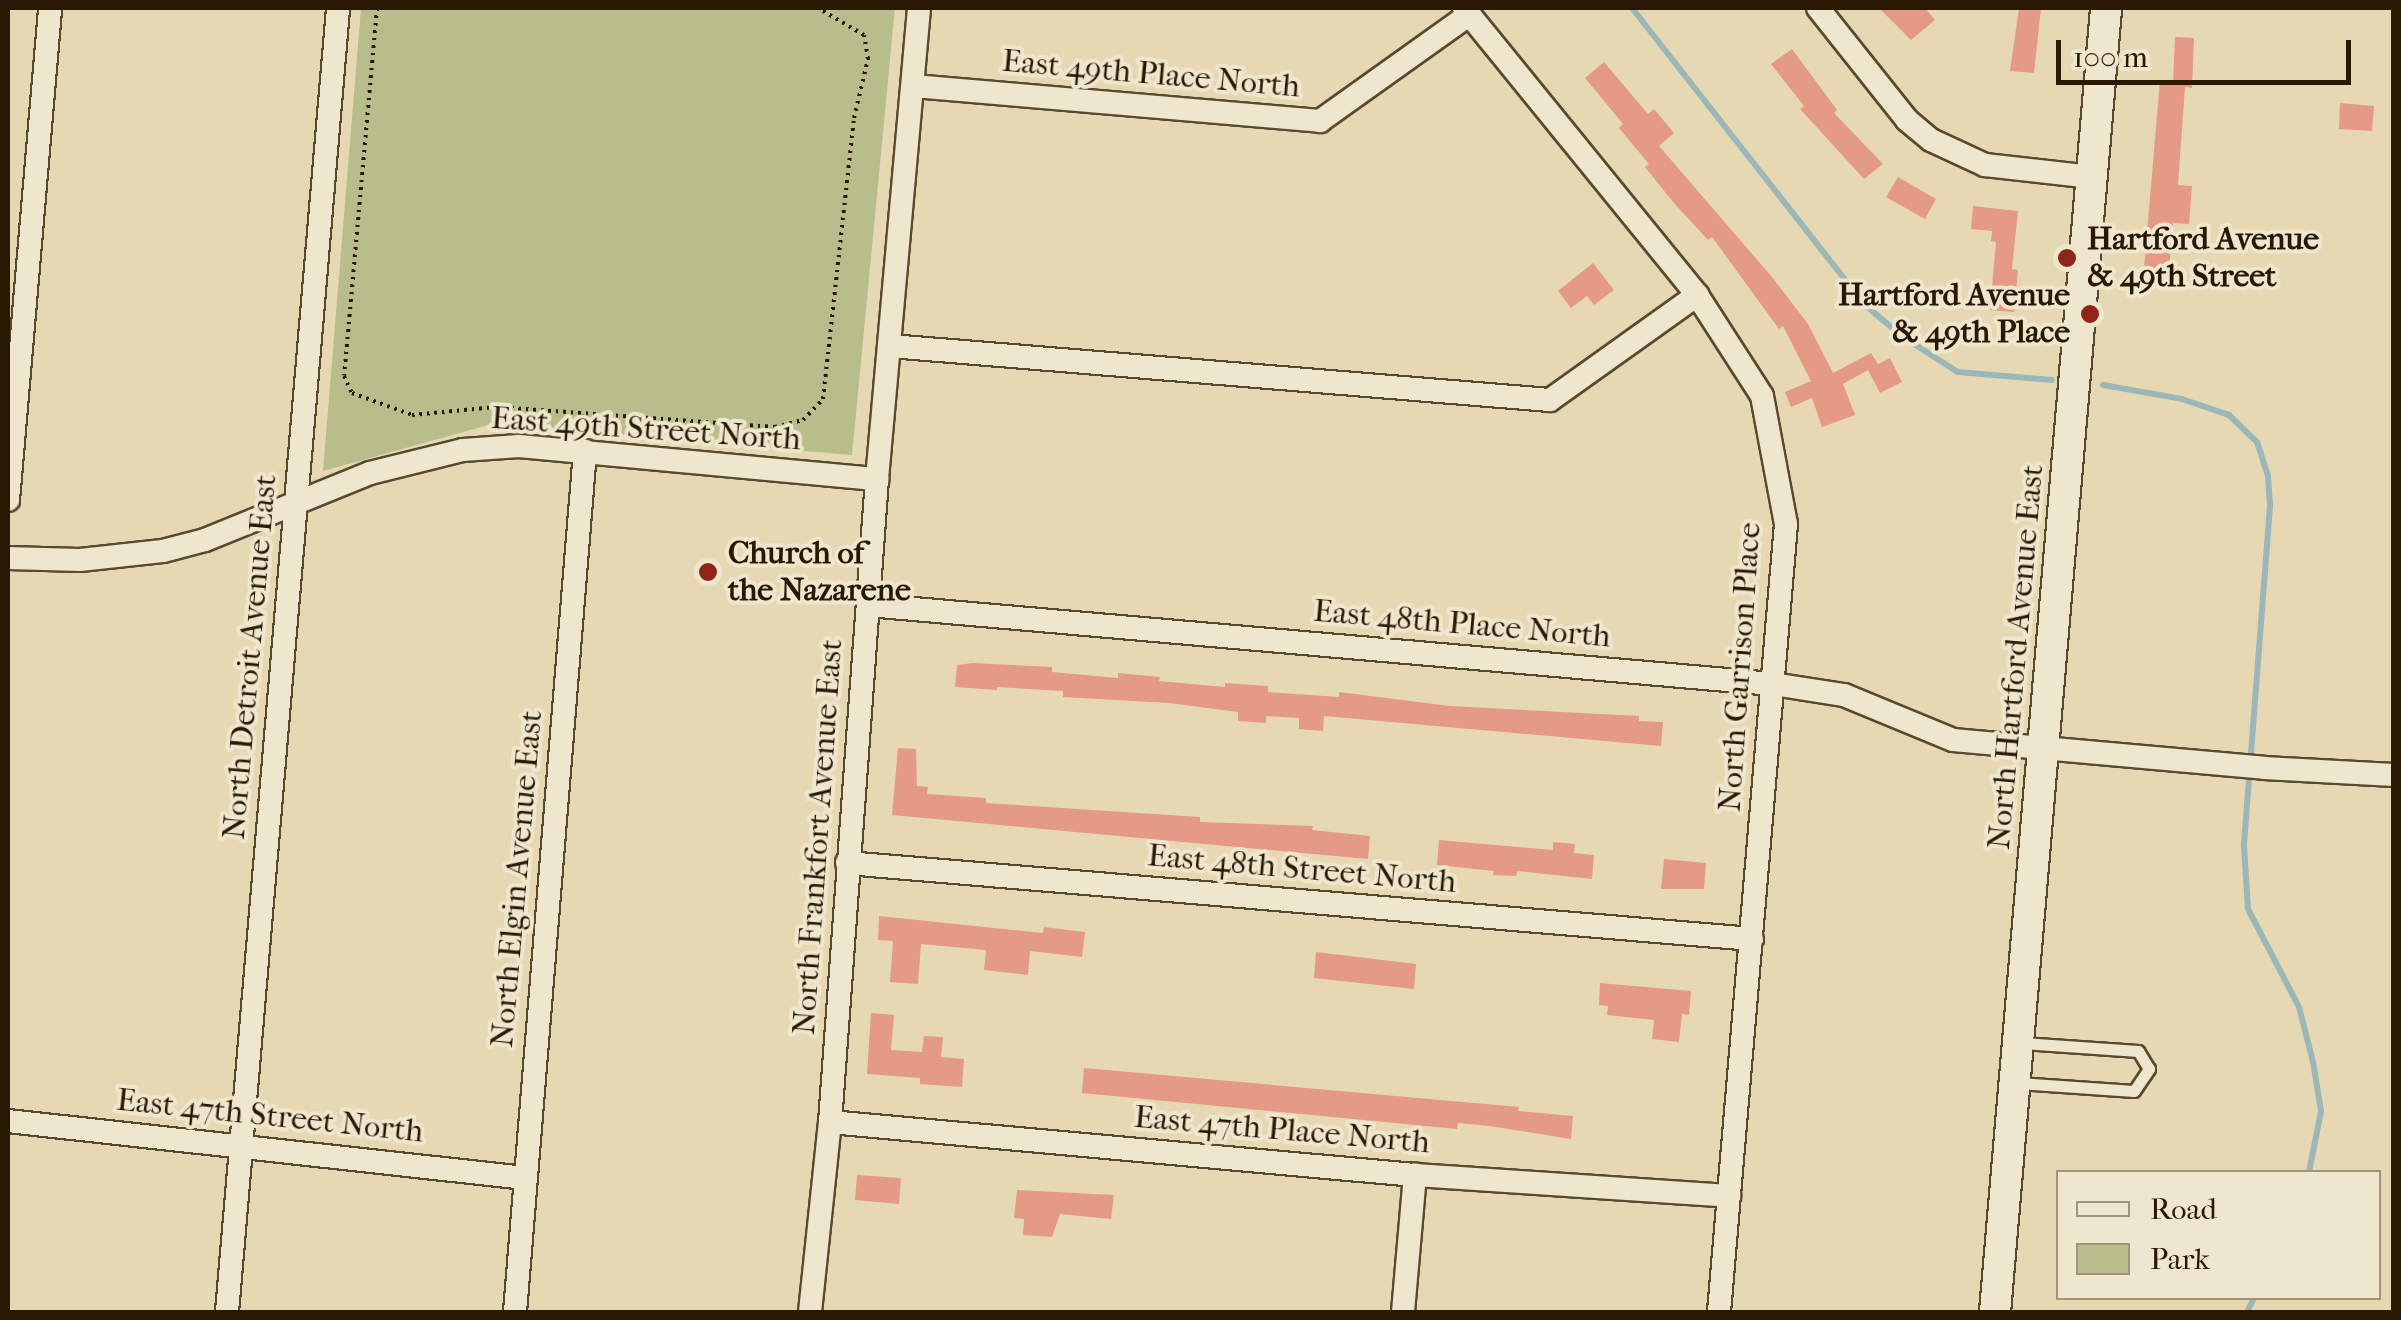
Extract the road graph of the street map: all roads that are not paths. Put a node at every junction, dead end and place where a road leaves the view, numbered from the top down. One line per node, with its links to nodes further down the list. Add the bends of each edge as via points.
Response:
1 (50, 8): 10 (street)
2 (338, 8): 15 (street, North Detroit Avenue East)
3 (919, 8): 7 (street, North Frankfort Avenue East)
4 (1818, 8): 8 (street, via 1907,120 1931,140 1985,166)
5 (2106, 8): 8 (street, North Hartford Avenue East)
6 (1467, 10): 7 (street, East 49th Place North, via 1320,122); 9 (street, North Garrison Place)
7 (913, 86): 11 (street, North Frankfort Avenue East)
8 (2092, 178): 19 (street, North Hartford Avenue East)
9 (1697, 295): 11 (street, via 1550,400); 18 (street, North Garrison Place, via 1762,396 1786,524)
10 (15, 323): 14 (street)
11 (890, 346): 13 (street, North Frankfort Avenue East)
12 (585, 451): 13 (street, East 49th Street North); 15 (street, East 49th Street North, via 464,450 370,472); 29 (street, North Elgin Avenue East)
13 (877, 479): 17 (street, North Frankfort Avenue East)
14 (8, 500)
15 (295, 504): 16 (street, East 49th Street North, via 164,550 80,560); 27 (street, North Detroit Avenue East)
16 (8, 558)
17 (868, 605): 18 (street, East 48th Place North); 21 (street, North Frankfort Avenue East)
18 (1774, 684): 19 (street, East 48th Place North, via 1844,695 1953,740); 22 (street, North Garrison Place)
19 (2043, 748): 20 (street); 23 (street, North Hartford Avenue East)
20 (2394, 774)
21 (847, 863): 22 (street, East 48th Street North); 26 (street, North Frankfort Avenue East)
22 (1752, 939): 30 (street, North Garrison Place)
23 (2017, 1043): 24 (street, North Hartford Avenue East); 24 (lane, via 2138,1051 2149,1069 2134,1091)
24 (2014, 1082): 36 (street, North Hartford Avenue East)
25 (8, 1121): 27 (street, East 47th Street North)
26 (830, 1122): 28 (street, East 47th Place North); 33 (street, North Frankfort Avenue East)
27 (243, 1144): 29 (street, East 47th Street North); 31 (street, North Detroit Avenue East)
28 (1415, 1175): 30 (street, East 47th Place North); 34 (street)
29 (525, 1178): 32 (street, North Elgin Avenue East)
30 (1729, 1196): 35 (street, North Garrison Place)
31 (227, 1312)
32 (515, 1312)
33 (810, 1312)
34 (1403, 1312)
35 (1719, 1312)
36 (1995, 1312)

